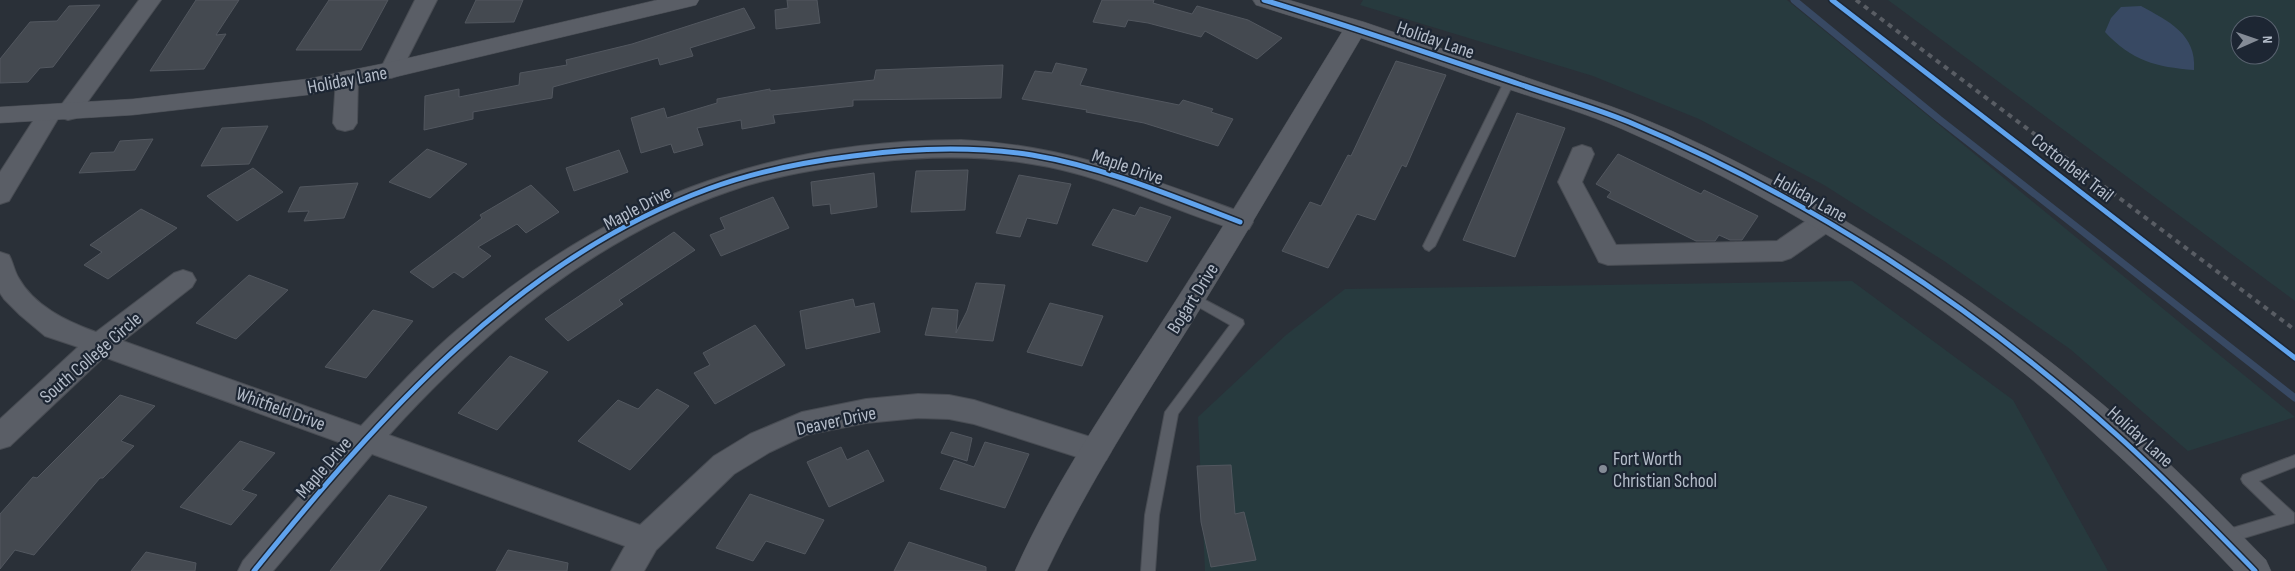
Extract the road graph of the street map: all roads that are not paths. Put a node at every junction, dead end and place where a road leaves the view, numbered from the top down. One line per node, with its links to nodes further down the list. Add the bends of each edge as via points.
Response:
1 (150, 0): 9 (street)
2 (426, 0): 6 (street)
3 (688, 0): 6 (street, Holiday Lane)
4 (1264, 0): 5 (street, Holiday Lane)
5 (1356, 27): 8 (street, Holiday Lane); 15 (street, Bogart Drive)
6 (391, 70): 7 (street, Holiday Lane)
7 (347, 79): 9 (street, Holiday Lane, via 266,92); 11 (street)
8 (1510, 80): 14 (street, Holiday Lane, via 1628,122 1710,160); 16 (lane)
9 (59, 113): 10 (street, Holiday Lane); 13 (street, via 14,169)
10 (0, 115)
11 (345, 123)
12 (1582, 154): 14 (street, via 1570,182 1608,255 1782,251)
13 (0, 195)
14 (1825, 221): 26 (street, Holiday Lane, via 1992,333 2070,393 2158,471)
15 (1240, 222): 19 (street, Bogart Drive); 22 (street, Maple Drive, via 1088,168 1032,155 955,149 876,152 813,162 743,179 687,197 565,263 507,304 434,367)
16 (1429, 246)
17 (0, 262): 20 (street, Whitfield Drive, via 1,271 22,303 55,328)
18 (183, 280): 20 (street, South College Circle)
19 (1192, 298): 23 (street, Bogart Drive); 31 (lane, via 1238,324 1172,412 1152,515)
20 (101, 344): 21 (street, South College Circle); 22 (street, Whitfield Drive)
21 (0, 437)
22 (367, 440): 27 (street, Whitfield Drive); 28 (street, Maple Drive)
23 (1096, 451): 27 (street, Deaver Drive, via 949,407 866,411 802,424 760,443 724,465); 30 (street, Bogart Drive, via 1052,524)
24 (2295, 461): 25 (lane, via 2248,479)
25 (2292, 521): 26 (lane)
26 (2224, 537): 32 (street, Holiday Lane)
27 (645, 540): 29 (street, Deaver Drive)
28 (254, 571)
29 (627, 571)
30 (1031, 571)
31 (1148, 571)
32 (2255, 571)

